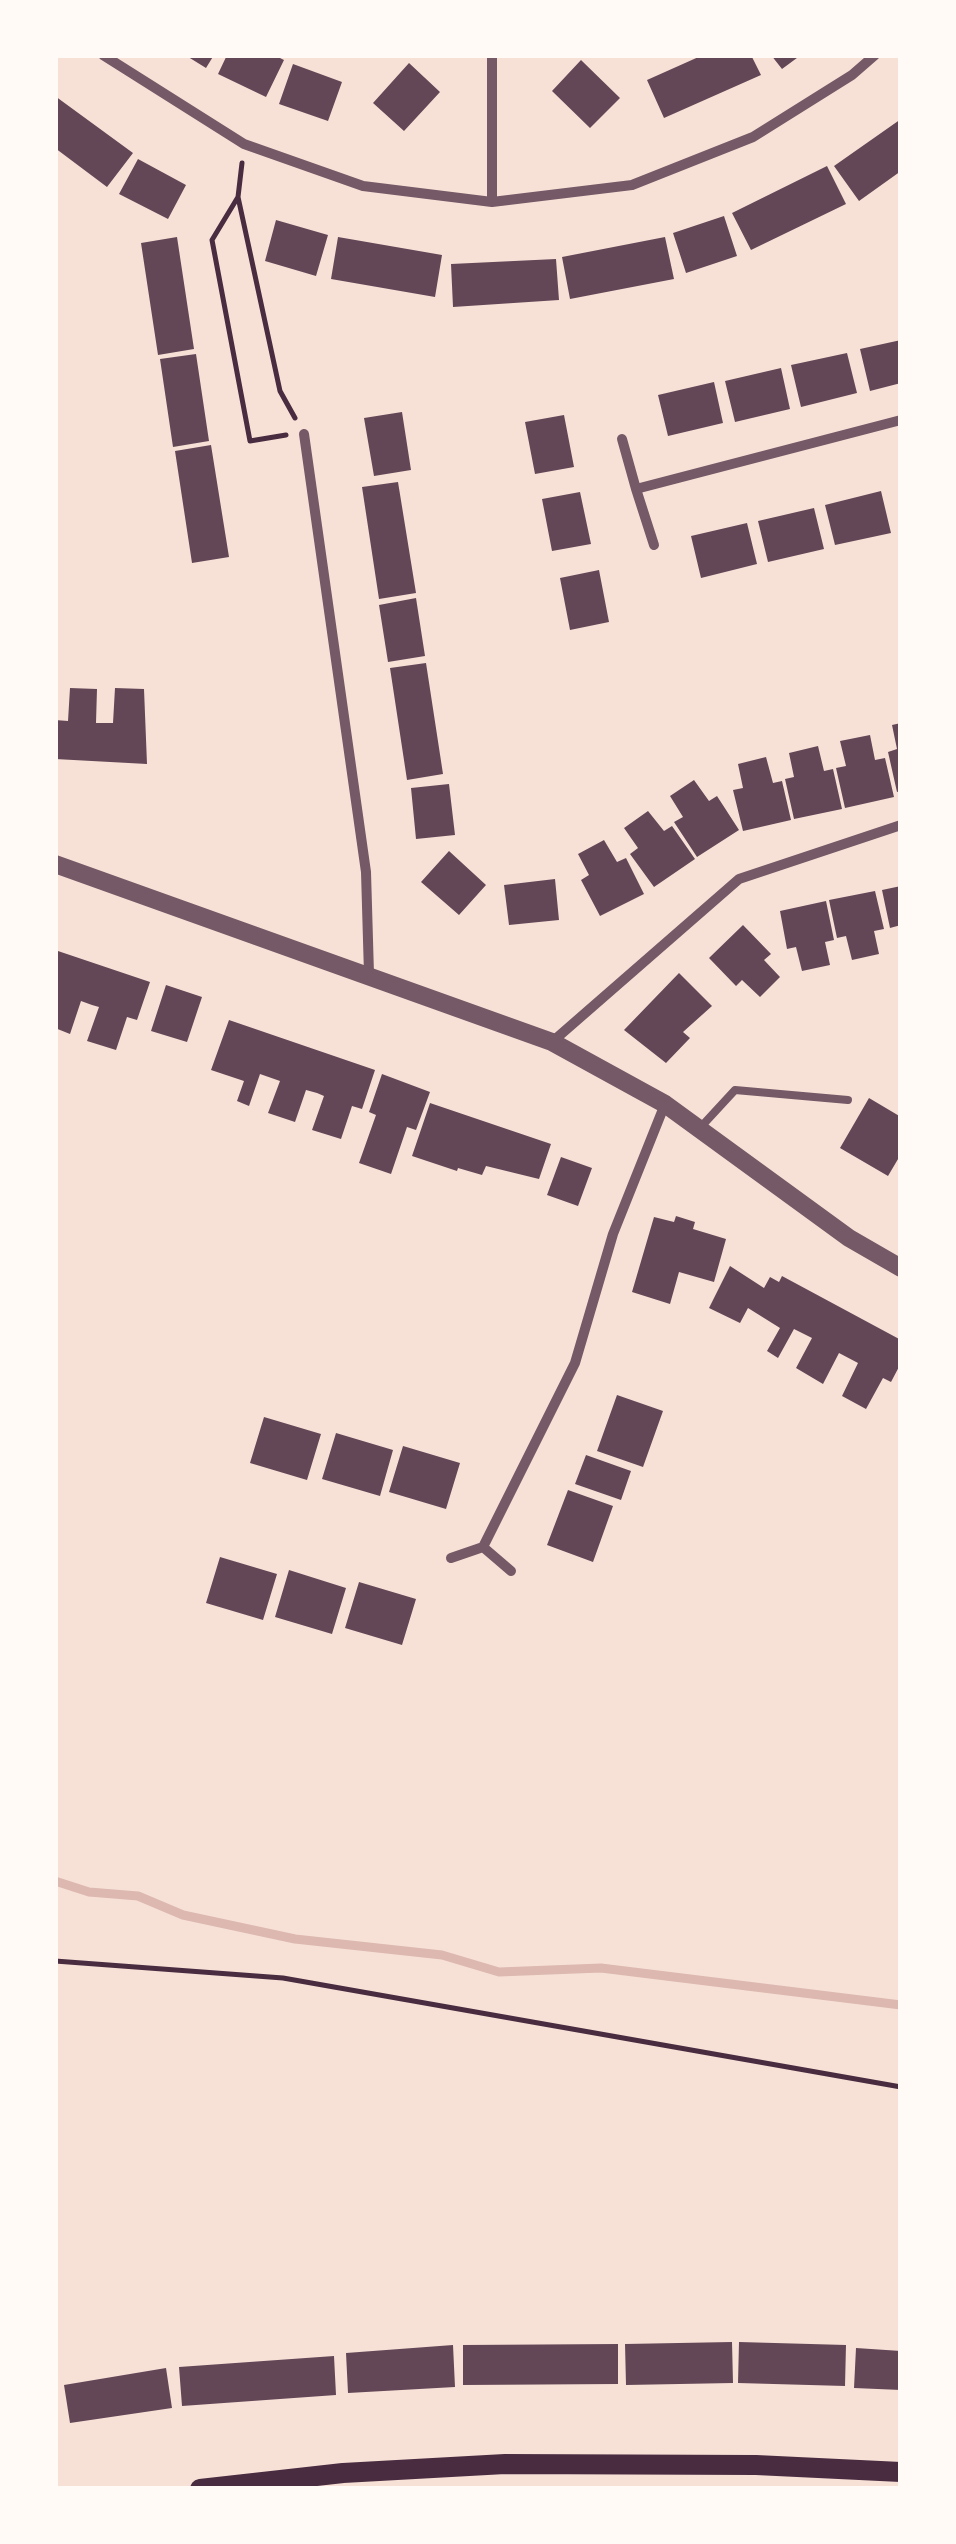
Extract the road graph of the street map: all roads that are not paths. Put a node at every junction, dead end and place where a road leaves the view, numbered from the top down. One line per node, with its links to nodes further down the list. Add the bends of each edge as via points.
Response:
1 (104, 55): 4 (street, via 244,144 363,186)
2 (492, 55): 4 (street)
3 (874, 55): 4 (street, via 852,76 753,137 632,185)
4 (492, 202)
5 (901, 420): 8 (street)
6 (304, 434): 12 (street, via 366,872)
7 (622, 439): 8 (street)
8 (636, 489): 9 (street)
9 (654, 545)
10 (901, 825): 13 (street, via 740,878)
11 (55, 864): 12 (street)
12 (369, 974): 13 (street)
13 (552, 1042): 15 (street)
14 (848, 1100): 16 (lane, via 735,1090)
15 (665, 1104): 16 (street); 18 (street, via 614,1234 575,1363)
16 (699, 1129): 17 (street)
17 (901, 1268)
18 (483, 1548): 19 (street); 20 (street)
19 (451, 1558)
20 (511, 1571)
21 (901, 2472): 22 (main road, via 504,2464)
22 (200, 2489)

